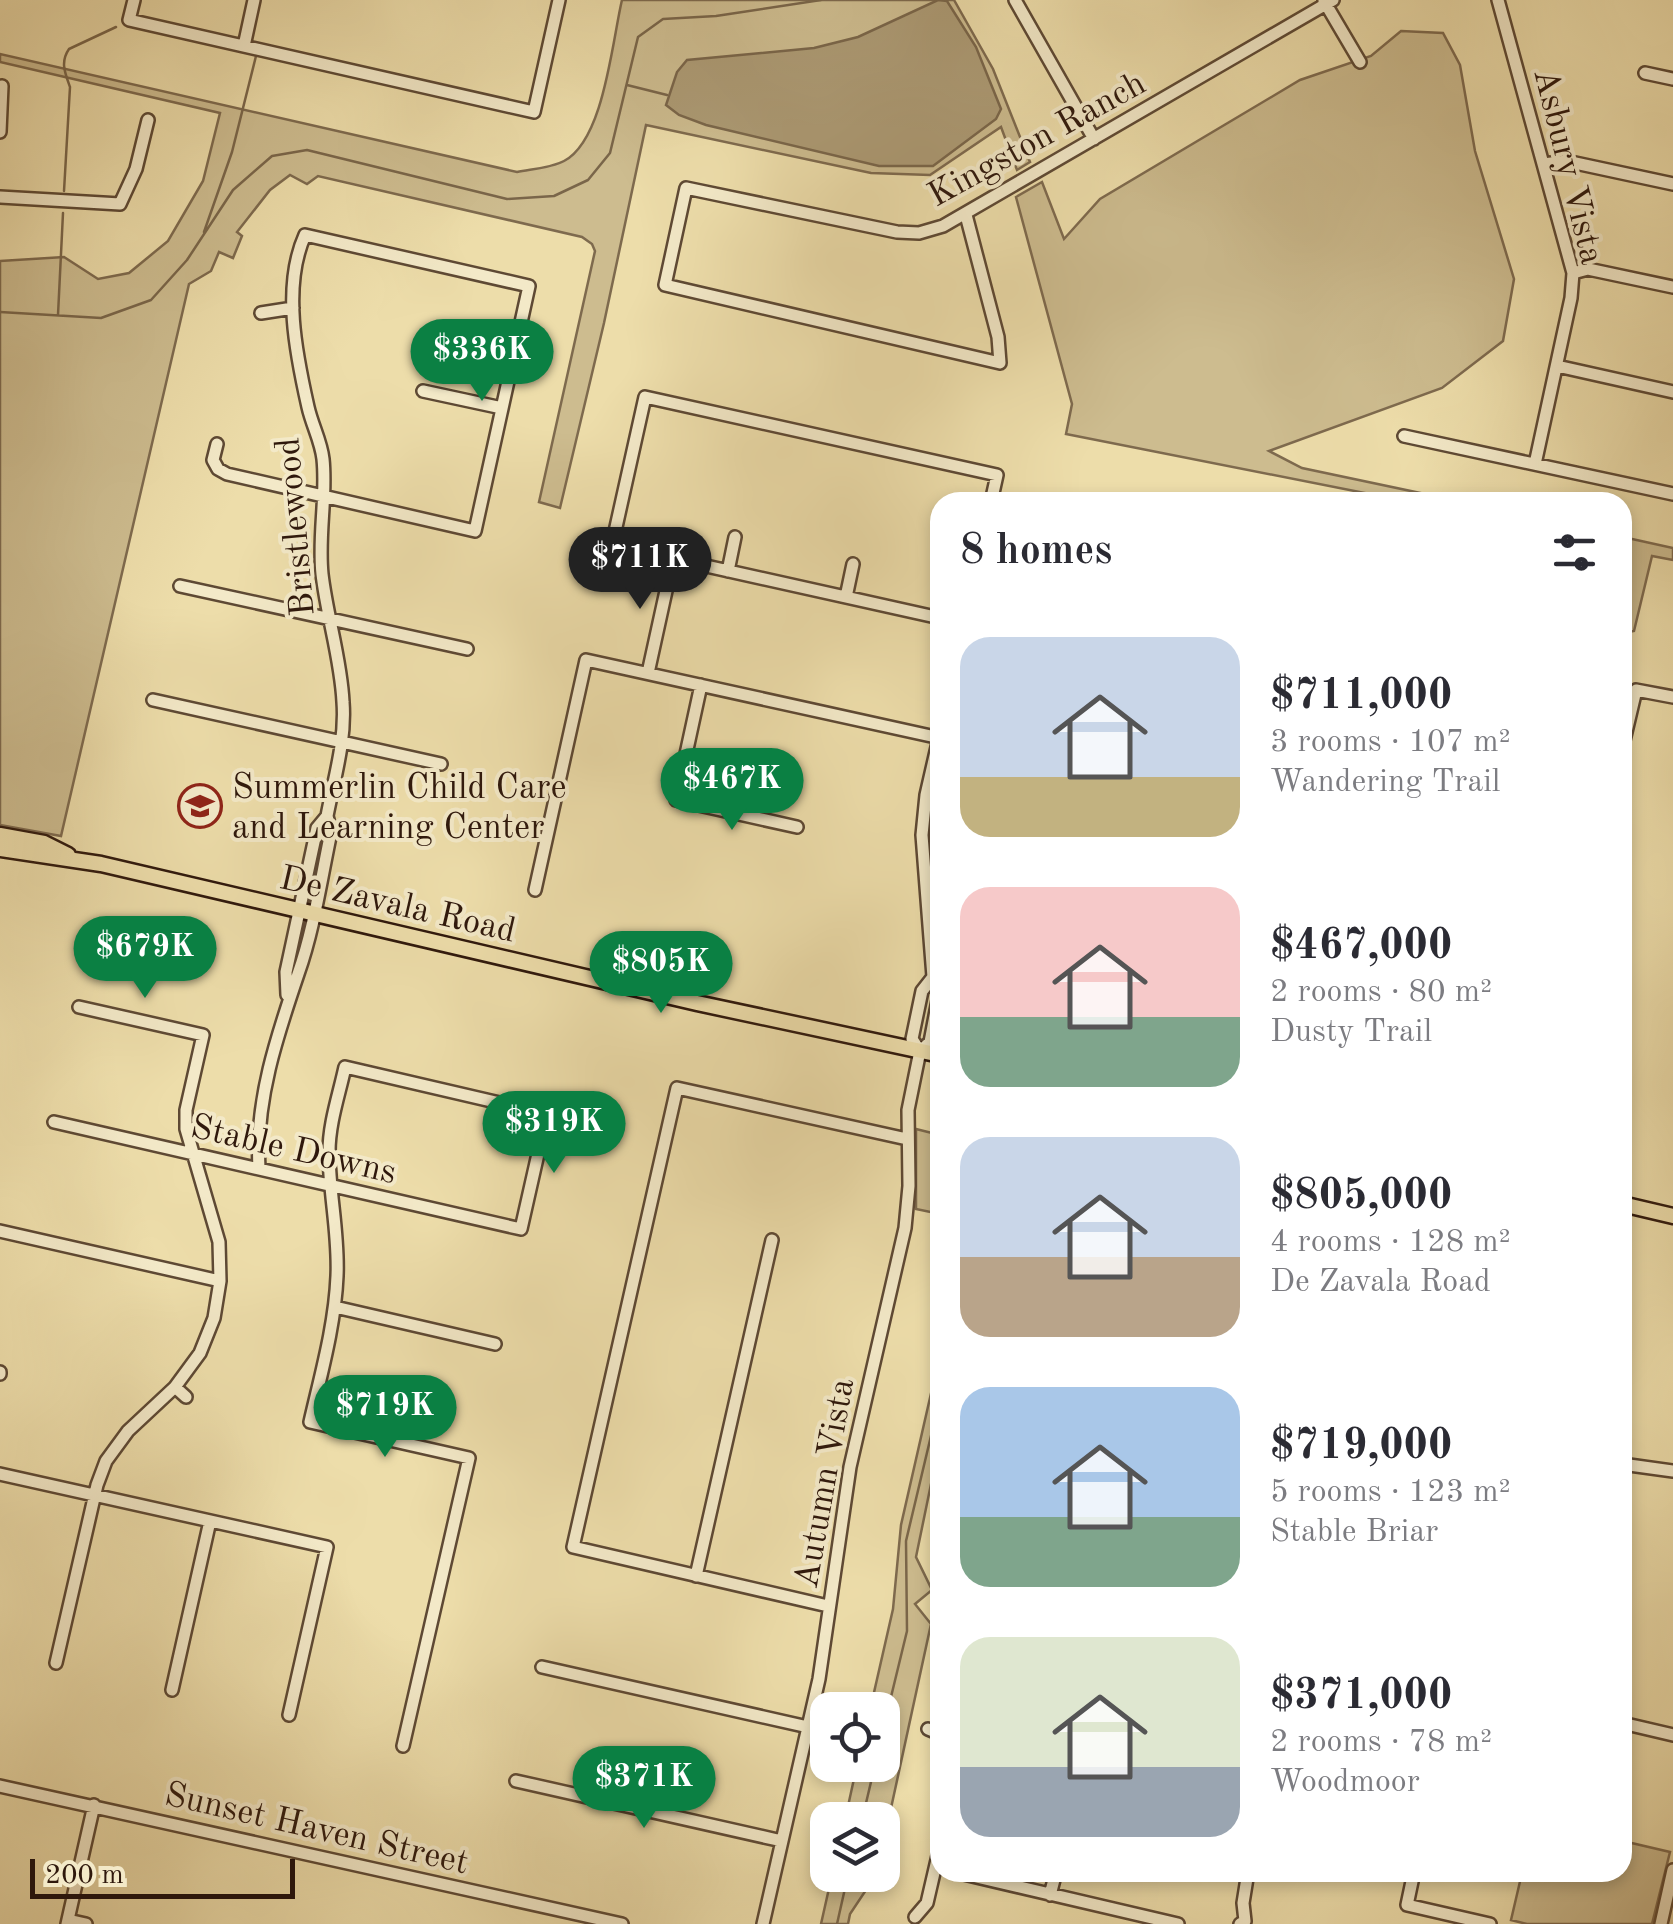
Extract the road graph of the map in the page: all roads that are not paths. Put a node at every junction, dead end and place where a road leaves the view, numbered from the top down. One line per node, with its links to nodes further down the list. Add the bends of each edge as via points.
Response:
1 (134, 0): 7 (street, via 130,20)
2 (254, 0): 7 (street)
3 (559, 0): 7 (street, via 534,112)
4 (1014, 0): 14 (street)
5 (1498, 0): 15 (street, Asbury Vista)
6 (1327, 1): 8 (street); 14 (street, Kingston Ranch)
7 (244, 46)
8 (1360, 62)
9 (1645, 73): 10 (street)
10 (1673, 79)
11 (2, 86): 13 (street)
12 (148, 120): 17 (street, via 120,204)
13 (0, 132)
14 (1094, 139): 18 (street, Kingston Ranch)
15 (1544, 164): 16 (street, via 1566,161); 19 (street, Asbury Vista)
16 (1673, 184)
17 (0, 197)
18 (966, 215): 18 (street, Kingston Ranch, via 1000,363 665,285 686,188 898,232 919,233)
19 (1573, 273): 20 (street, via 1588,269); 23 (street, Asbury Vista)
20 (1673, 287)
21 (293, 308): 22 (street); 26 (street, Bristlewood, via 293,270 306,235 529,286); 32 (street, Bristlewood, via 322,451)
22 (261, 313)
23 (1557, 366): 25 (street); 29 (street, Asbury Vista)
24 (423, 390): 26 (street)
25 (1673, 392)
26 (502, 408): 32 (street, via 474,531)
27 (1404, 436): 29 (street)
28 (217, 444): 32 (street, via 213,460 226,474)
29 (1535, 464): 31 (street)
30 (994, 492): 34 (street, via 998,476 645,397 612,545)
31 (1673, 494)
32 (322, 497): 40 (street, Bristlewood)
33 (735, 537): 36 (street)
34 (673, 559): 36 (street); 42 (street)
35 (853, 564): 38 (street)
36 (728, 571): 38 (street)
37 (180, 586): 40 (street)
38 (846, 597): 39 (street)
39 (930, 616)
40 (330, 619): 41 (street); 48 (street, Bristlewood, via 344,700)
41 (467, 649)
42 (648, 673): 43 (street); 55 (street, via 586,660)
43 (701, 685): 47 (street); 51 (street, via 676,800)
44 (1673, 697): 46 (street, via 1636,690)
45 (153, 700): 48 (street)
46 (1632, 707)
47 (930, 735)
48 (342, 742): 49 (street); 56 (street, Bristlewood, via 326,816 316,828)
49 (441, 764)
50 (930, 778): 57 (street, Autumn Vista, via 922,835)
51 (797, 827)
52 (0, 834): 54 (main road, De Zavala Road, via 44,843)
53 (0, 849): 54 (main road, De Zavala Road)
54 (78, 860): 56 (main road, De Zavala Road)
55 (535, 890)
56 (306, 913): 60 (main road, De Zavala Road); 65 (street, Bristlewood, via 286,972 287,998 259,1120)
57 (930, 939)
58 (930, 982): 60 (street, Autumn Vista, via 912,1039)
59 (79, 1006): 64 (street, via 202,1035 186,1110)
60 (920, 1050): 61 (main road, De Zavala Road); 63 (street, Autumn Vista)
61 (930, 1052)
62 (54, 1122): 64 (street, Stable Downs)
63 (907, 1138): 83 (street, via 677,1088 573,1547); 84 (street, Autumn Vista, via 907,1217 850,1467)
64 (191, 1153): 65 (street, Stable Downs); 71 (street, via 216,1224)
65 (260, 1168): 66 (street, Stable Downs)
66 (332, 1184): 66 (street, Stable Downs, via 330,1136 345,1067 547,1114 521,1229); 72 (street)
67 (1632, 1206): 68 (main road)
68 (1673, 1216)
69 (0, 1231): 71 (street)
70 (772, 1240): 83 (street)
71 (220, 1282): 74 (street, via 207,1336)
72 (334, 1307): 73 (street); 92 (street, via 310,1422 469,1458)
73 (496, 1344)
74 (175, 1387): 75 (street); 77 (street)
75 (186, 1398)
76 (136, 1405): 77 (street)
77 (146, 1415): 81 (street, via 112,1450)
78 (1632, 1465): 79 (street)
79 (1673, 1471)
80 (0, 1474): 81 (street)
81 (94, 1495): 82 (street); 85 (street)
82 (210, 1521): 87 (street); 88 (street, via 327,1547)
83 (696, 1576): 84 (street)
84 (828, 1606): 90 (street, Autumn Vista)
85 (56, 1663)
86 (542, 1666): 90 (street)
87 (172, 1690)
88 (289, 1716)
89 (1632, 1725): 91 (street)
90 (808, 1727): 96 (street, Autumn Vista)
91 (1673, 1735)
92 (403, 1746)
93 (516, 1782): 96 (street)
94 (0, 1786): 95 (street, Sunset Haven Street)
95 (94, 1804): 105 (street); 108 (street, Sunset Haven Street)
96 (782, 1841): 109 (street, Autumn Vista)
97 (1673, 1870): 112 (street)
98 (934, 1882): 104 (street)
99 (996, 1882): 103 (street)
100 (1053, 1882): 103 (street)
101 (1246, 1882): 106 (street)
102 (1412, 1882): 111 (street, via 1407,1905)
103 (1050, 1895): 110 (street)
104 (915, 1917)
105 (68, 1922): 107 (street)
106 (1242, 1922)
107 (86, 1924)
108 (622, 1924)
109 (763, 1924)
110 (1178, 1924)
111 (1490, 1924)
112 (1661, 1924)

